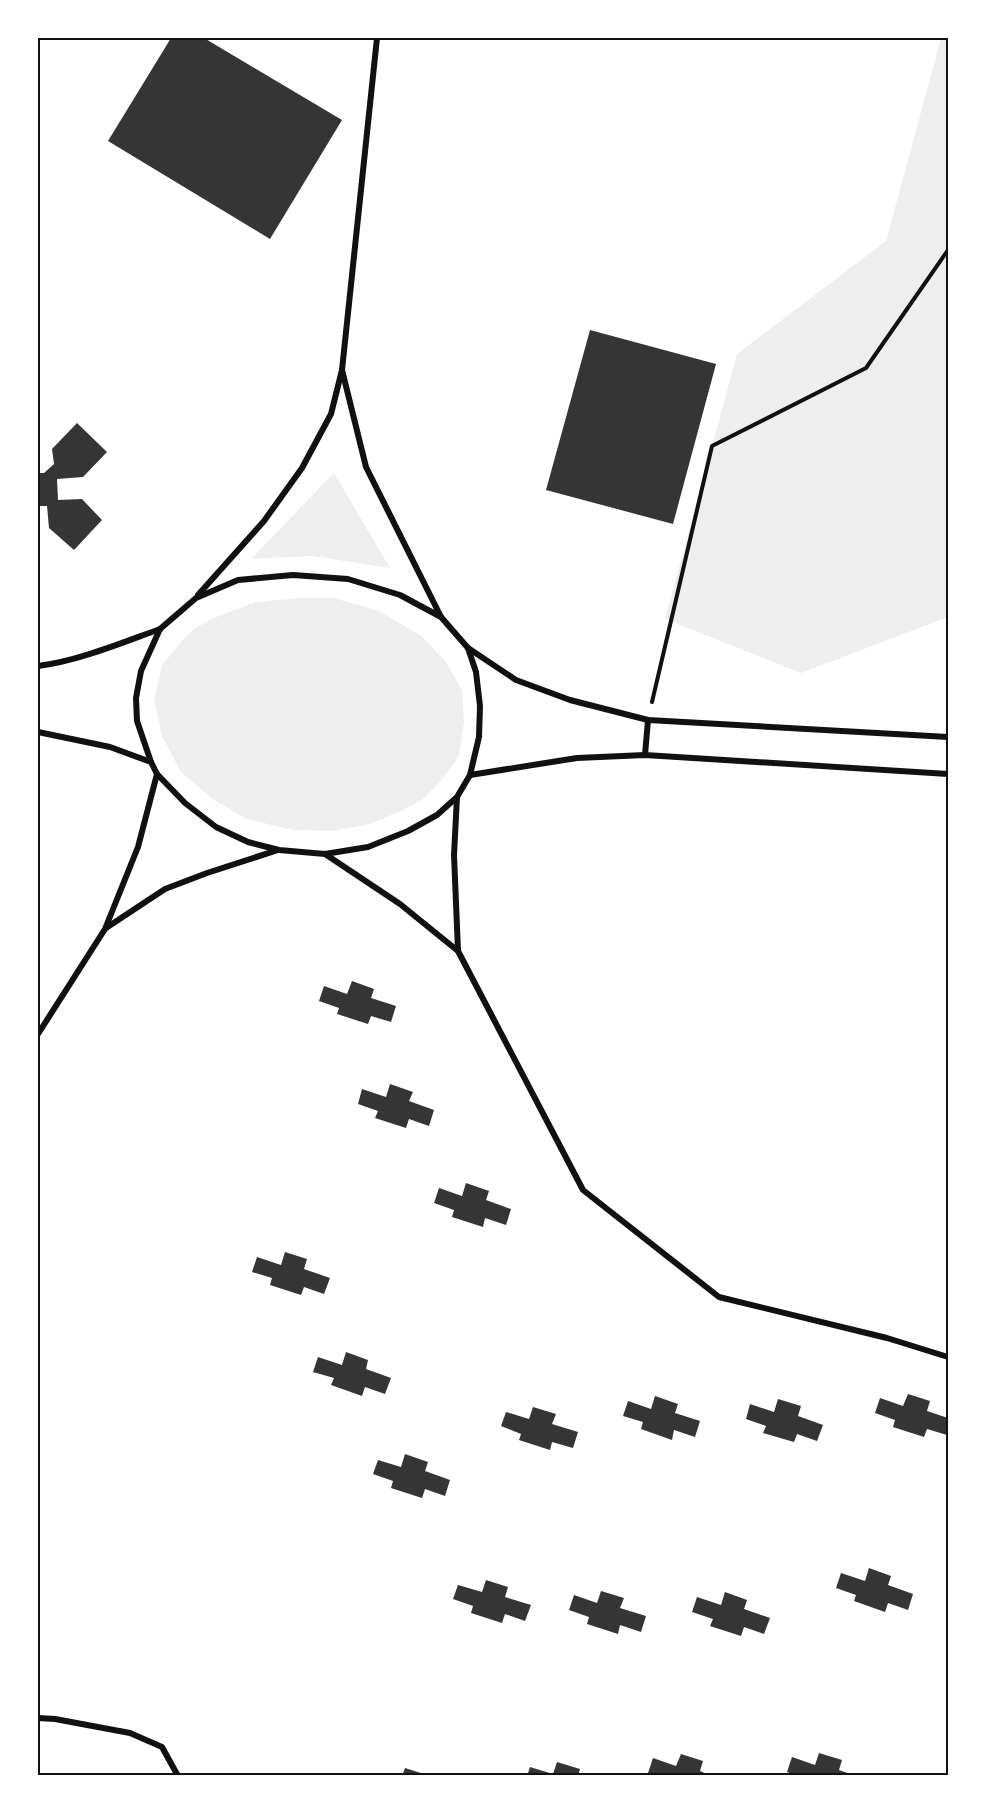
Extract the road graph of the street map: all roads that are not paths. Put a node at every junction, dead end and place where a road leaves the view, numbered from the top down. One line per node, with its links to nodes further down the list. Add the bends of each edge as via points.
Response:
1 (377, 38): 2 (street)
2 (342, 370): 3 (street, via 331,414 302,468 264,521); 4 (street, via 366,467)
3 (196, 598): 4 (street, via 238,580 293,575 348,579 400,595); 5 (street)
4 (441, 617): 6 (street)
5 (160, 629): 7 (street); 12 (street, via 141,671 136,698 137,721)
6 (468, 648): 8 (street, via 516,680 570,700); 15 (street, via 480,706 479,737)
7 (38, 666)
8 (648, 720): 10 (street); 11 (street)
9 (38, 732): 12 (street, via 110,747)
10 (948, 737)
11 (645, 756): 14 (street); 15 (street, via 577,758)
12 (151, 762): 13 (street)
13 (157, 774): 17 (street, via 216,827 248,842); 19 (street, via 138,846)
14 (948, 774)
15 (470, 776): 16 (street)
16 (457, 797): 18 (street, via 437,815 408,831 368,847); 20 (street, via 454,855)
17 (279, 850): 18 (street); 19 (street, via 165,889)
18 (326, 854): 20 (street, via 400,904)
19 (105, 929): 21 (street)
20 (458, 951): 22 (street, via 583,1190 719,1297 887,1338)
21 (38, 1034)
22 (948, 1358)
23 (38, 1718): 24 (street, via 130,1733 162,1747)
24 (178, 1776)

